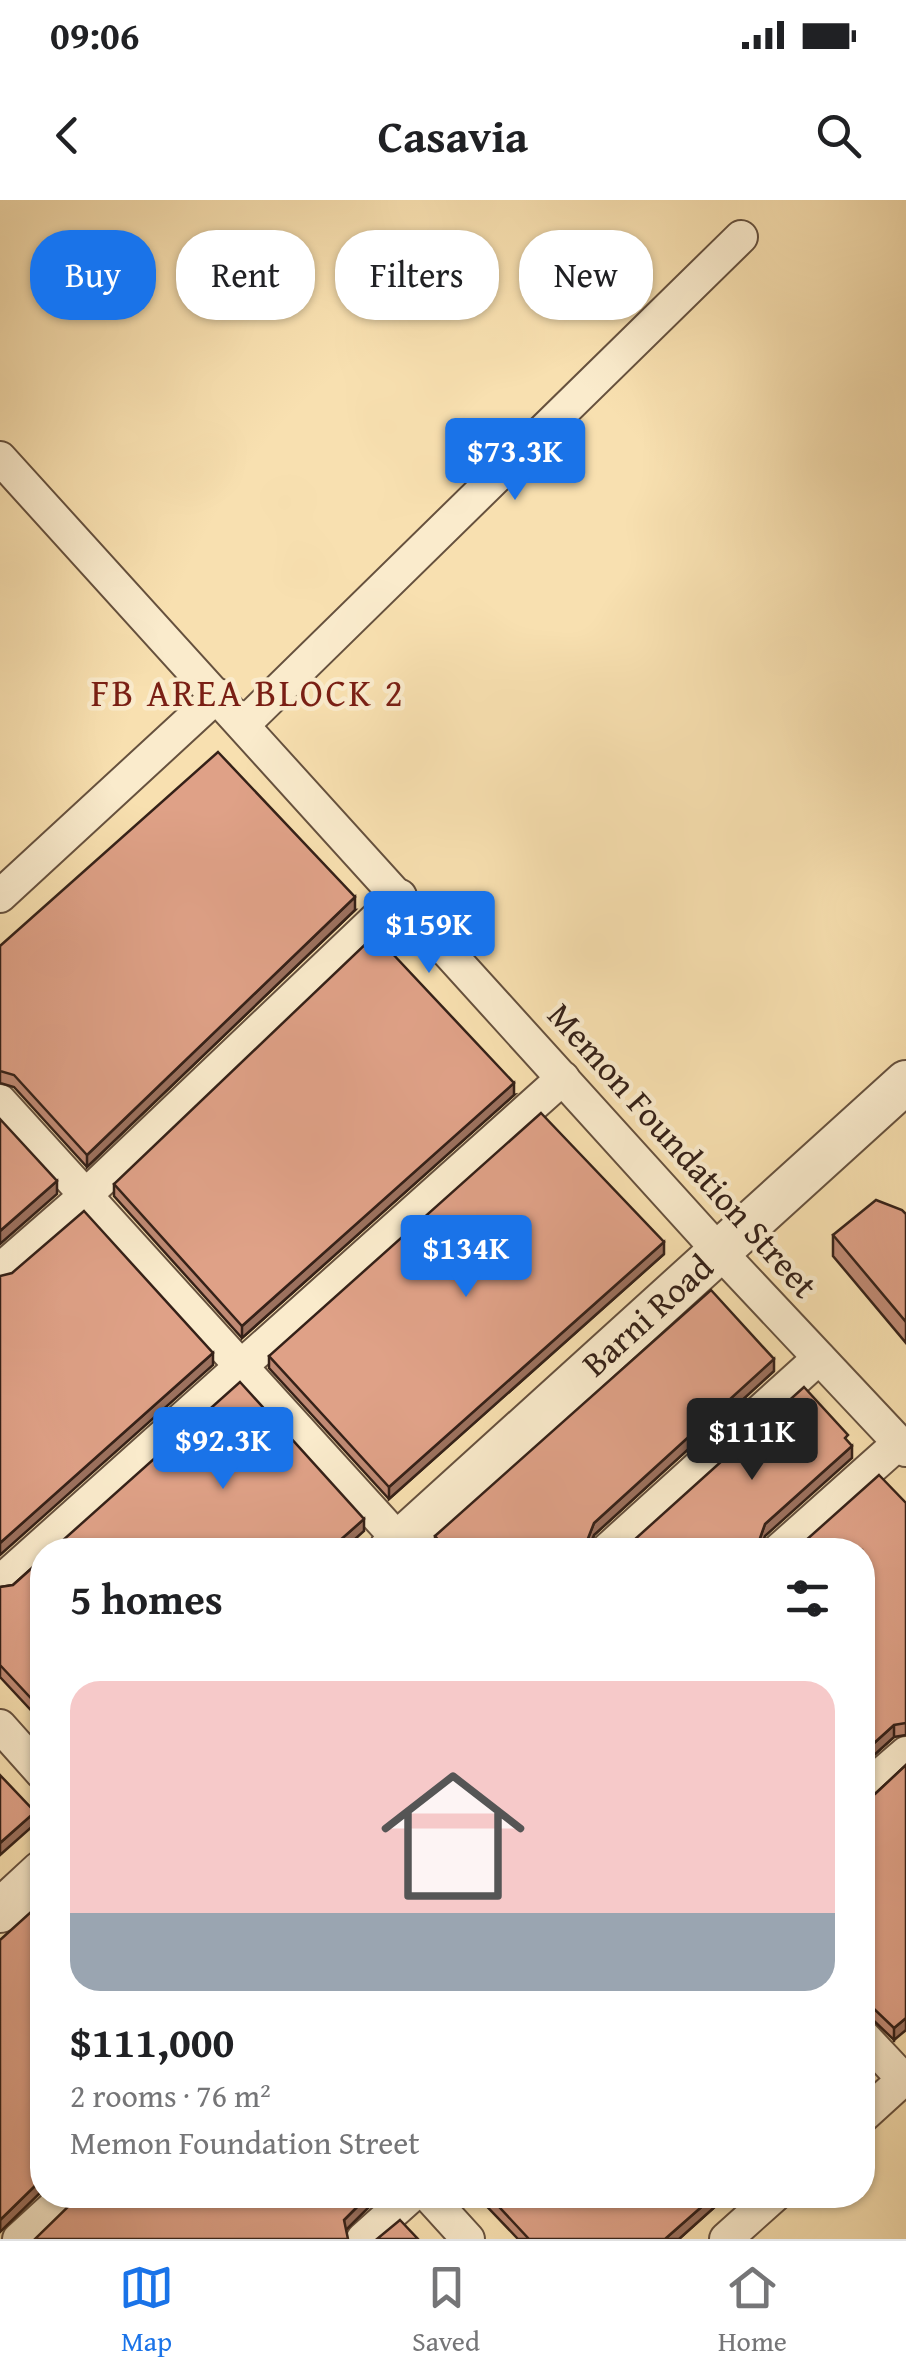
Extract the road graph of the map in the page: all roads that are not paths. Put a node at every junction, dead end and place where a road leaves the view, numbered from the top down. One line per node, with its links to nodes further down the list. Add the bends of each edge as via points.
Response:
1 (741, 238): 4 (street)
2 (0, 458): 3 (street, Memon Foundation Street)
3 (218, 694): 4 (street, Memon Foundation Street); 5 (street)
4 (244, 724): 6 (street, Memon Foundation Street)
5 (0, 896)
6 (400, 896): 7 (street, Memon Foundation Street); 10 (street)
7 (563, 1078): 11 (street, Memon Foundation Street); 14 (street)
8 (906, 1082): 11 (street, Barni Road)
9 (0, 1101): 10 (street)
10 (86, 1195): 12 (street); 14 (street)
11 (718, 1250): 13 (street, Memon Foundation Street); 18 (street, Barni Road)
12 (0, 1270)
13 (819, 1358): 15 (street, Memon Foundation Street); 19 (street)
14 (241, 1366): 16 (street); 17 (street)
15 (902, 1447): 20 (street)
16 (49, 1538)
17 (392, 1538)
18 (410, 1538)
19 (620, 1538)
20 (793, 1538)
21 (30, 1555): 22 (street)
22 (0, 1582)
23 (0, 1726): 25 (street)
24 (906, 1753): 26 (street)
25 (30, 1759)
26 (875, 1780)
27 (30, 1883): 28 (street)
28 (0, 1910)
29 (875, 2049): 30 (street)
30 (905, 2080): 31 (street)
31 (875, 2105)
32 (54, 2208): 36 (street)
33 (398, 2208): 37 (street)
34 (440, 2208): 38 (street)
35 (761, 2208): 39 (street)
36 (19, 2239)
37 (363, 2239)
38 (468, 2239)
39 (726, 2239)

